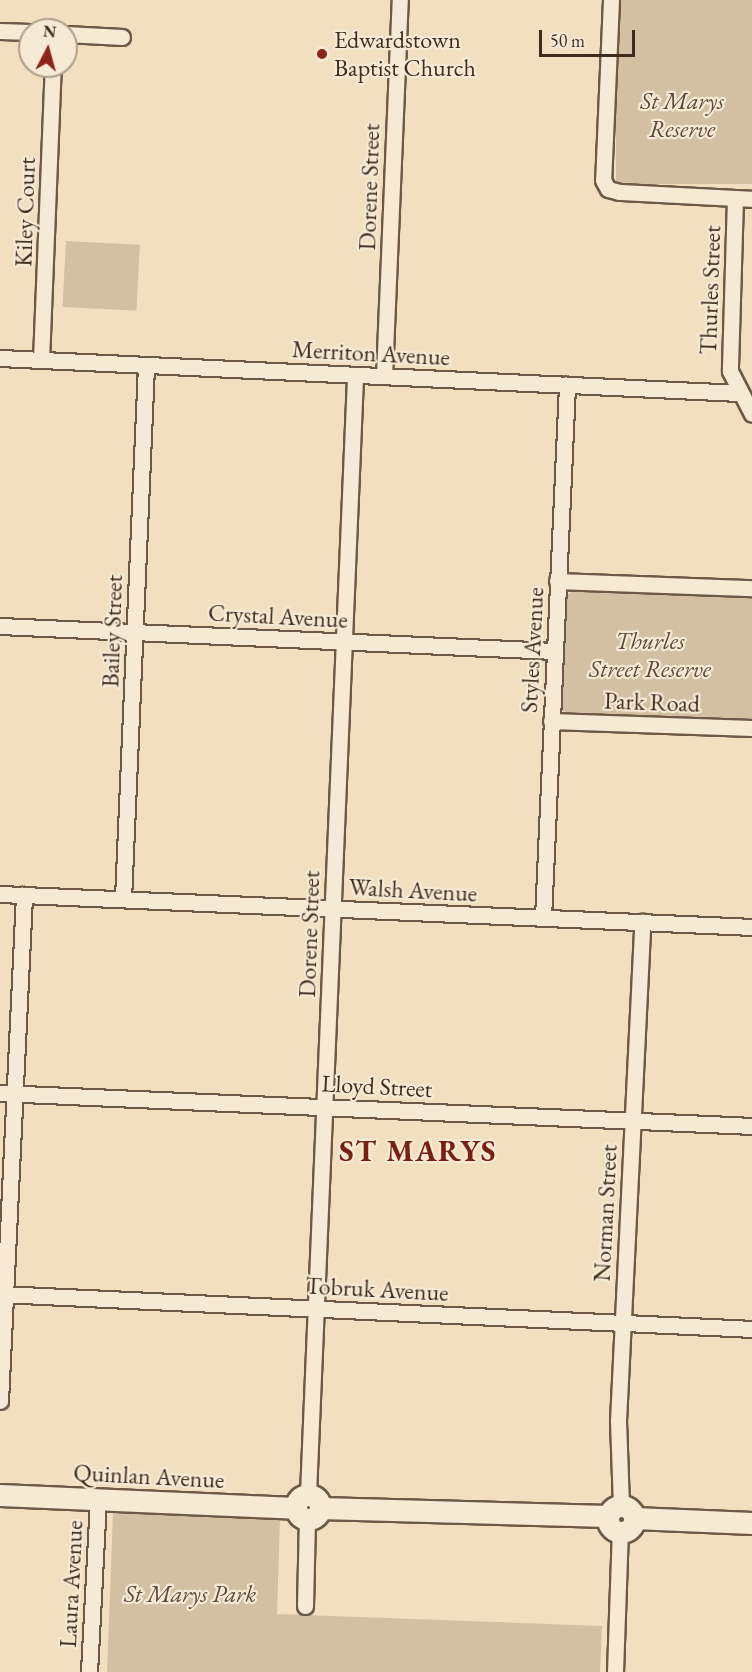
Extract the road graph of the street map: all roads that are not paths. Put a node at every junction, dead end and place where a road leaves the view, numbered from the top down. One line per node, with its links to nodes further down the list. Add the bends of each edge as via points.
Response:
1 (400, 0): 14 (street, Dorene Street)
2 (611, 0): 8 (street, via 603,180 608,189)
3 (0, 31): 4 (street)
4 (18, 32)
5 (78, 35): 6 (street)
6 (122, 37)
7 (53, 78): 11 (street, Kiley Court)
8 (735, 198): 9 (street); 16 (street, Thurles Street, via 730,371)
9 (752, 199)
10 (0, 358): 11 (street, Merriton Avenue)
11 (41, 360): 12 (street, Merriton Avenue)
12 (146, 365): 13 (street, Merriton Avenue); 21 (street, Bailey Street)
13 (355, 375): 14 (street, Merriton Avenue); 22 (street, Dorene Street)
14 (384, 376): 15 (street, Merriton Avenue)
15 (567, 385): 16 (street, Merriton Avenue); 18 (street, Styles Avenue)
16 (739, 393): 17 (street, Thurles Street)
17 (752, 414)
18 (557, 581): 19 (street); 23 (street, Styles Avenue)
19 (752, 588)
20 (0, 626): 21 (street, Crystal Avenue)
21 (135, 632): 22 (street, Crystal Avenue); 28 (street, Bailey Street)
22 (344, 641): 23 (street, Crystal Avenue); 29 (street, Dorene Street)
23 (554, 651): 24 (street, Styles Avenue)
24 (551, 721): 25 (street, Park Road); 30 (street, Styles Avenue)
25 (752, 728)
26 (0, 894): 27 (street, Walsh Avenue)
27 (24, 895): 28 (street, Walsh Avenue); 33 (street)
28 (123, 899): 29 (street, Walsh Avenue)
29 (332, 909): 30 (street, Walsh Avenue); 34 (street, Dorene Street)
30 (543, 918): 31 (street, Walsh Avenue)
31 (642, 922): 32 (street, Walsh Avenue); 35 (street, Norman Street)
32 (752, 927)
33 (8, 1093): 34 (street, Lloyd Street); 37 (street)
34 (324, 1106): 35 (street, Lloyd Street); 38 (street, Dorene Street)
35 (632, 1120): 36 (street, Lloyd Street); 39 (street, Norman Street)
36 (752, 1126)
37 (3, 1295): 38 (street, Tobruk Avenue); 41 (street)
38 (315, 1309): 39 (street, Tobruk Avenue); 44 (street, Dorene Street)
39 (622, 1323): 40 (street, Tobruk Avenue); 45 (street, Norman Street, via 618,1421)
40 (752, 1329)
41 (0, 1401)
42 (0, 1495): 43 (street, Quinlan Avenue)
43 (98, 1499): 44 (street, Quinlan Avenue); 48 (street, Laura Avenue)
44 (308, 1507): 45 (street, Quinlan Avenue); 47 (street, Dorene Street)
45 (621, 1518): 46 (street, Quinlan Avenue); 49 (street, Norman Street)
46 (752, 1523)
47 (304, 1606)
48 (89, 1672)
49 (615, 1672)

